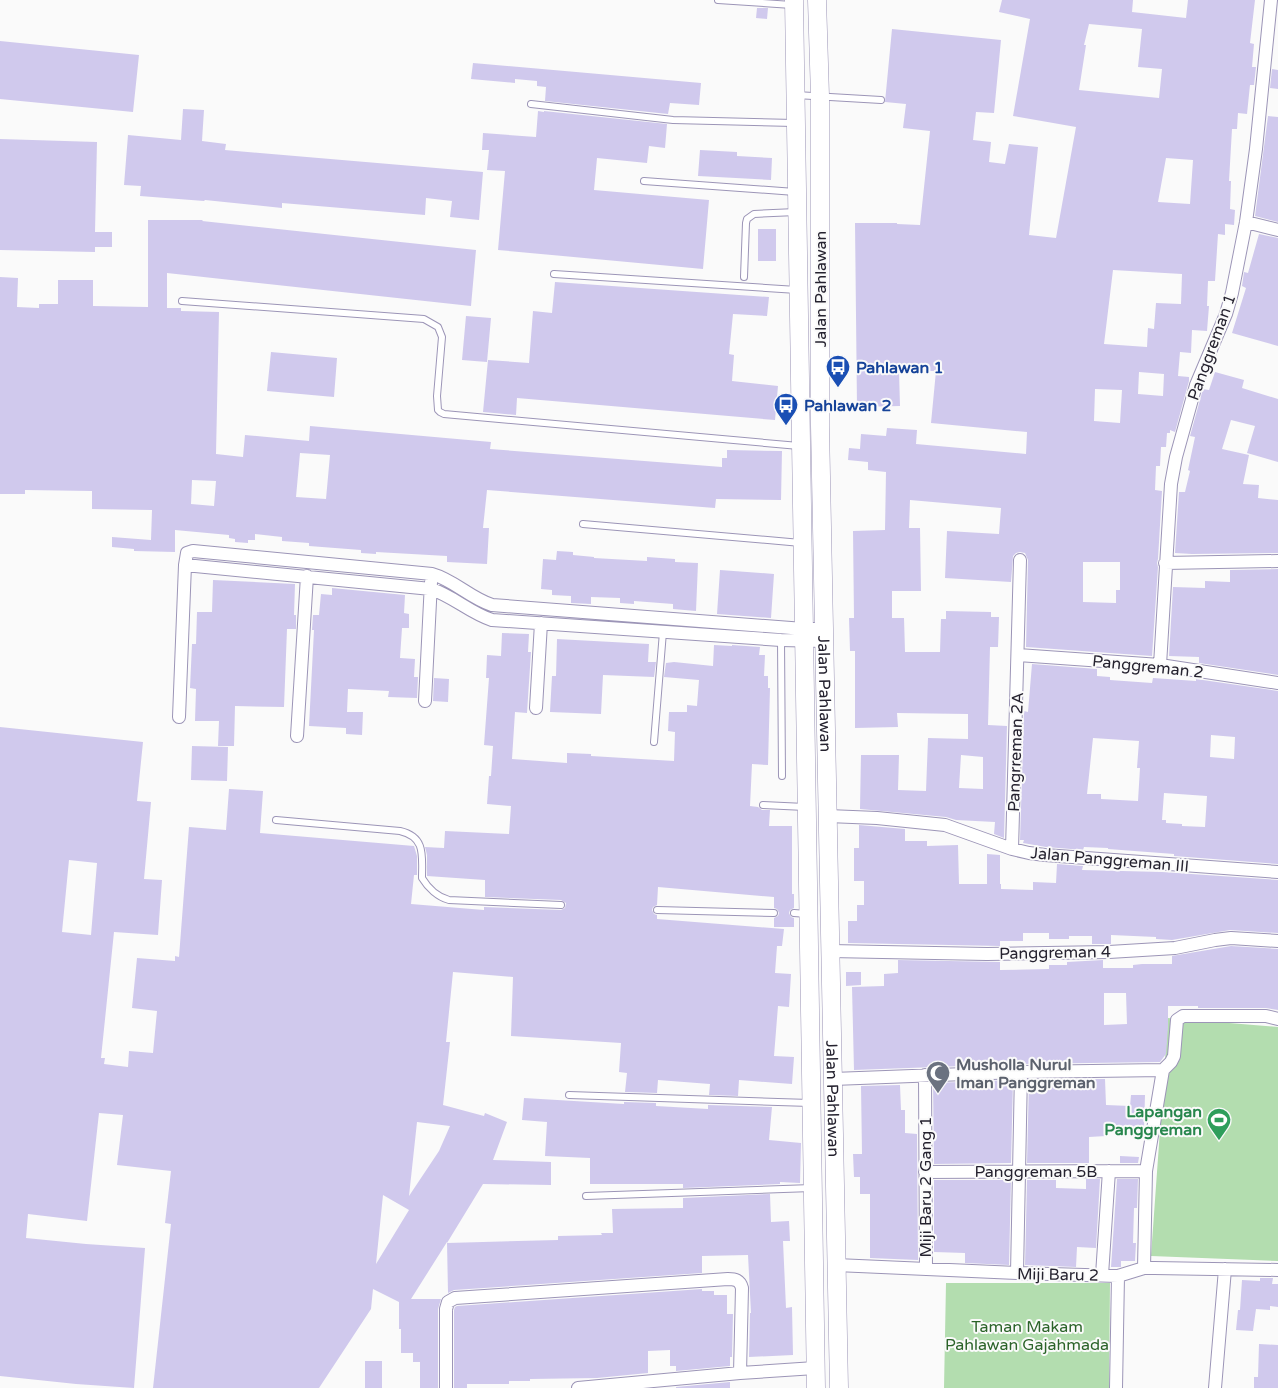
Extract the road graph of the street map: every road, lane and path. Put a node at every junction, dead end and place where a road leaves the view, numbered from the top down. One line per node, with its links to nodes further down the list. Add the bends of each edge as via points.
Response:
1 (718, 0): 4 (lane)
2 (817, 0): 6 (main road, Jalan Pahlawan)
3 (1271, 0): 13 (street, Panggreman 1)
4 (794, 3): 5 (main road, Jalan Pahlawan)
5 (795, 95): 6 (lane); 9 (main road, Jalan Pahlawan)
6 (820, 96): 7 (lane); 20 (main road, Jalan Pahlawan)
7 (881, 100)
8 (531, 104): 9 (lane, via 673,120)
9 (796, 123): 11 (main road, Jalan Pahlawan)
10 (644, 181): 11 (lane)
11 (797, 192): 12 (main road, Jalan Pahlawan)
12 (797, 212): 16 (lane, via 754,214 747,219); 17 (main road, Jalan Pahlawan)
13 (1246, 222): 14 (street); 26 (street, Panggreman 1, via 1226,314 1196,385 1176,457 1170,484)
14 (1278, 230)
15 (554, 274): 17 (lane)
16 (744, 277)
17 (798, 290): 19 (main road, Jalan Pahlawan)
18 (182, 301): 21 (lane, via 432,322 438,326 442,337 438,410 444,414)
19 (800, 426): 20 (main road); 21 (main road, Jalan Pahlawan)
20 (820, 426): 34 (main road, Jalan Pahlawan)
21 (801, 446): 23 (main road, Jalan Pahlawan)
22 (582, 524): 23 (lane)
23 (802, 543): 33 (main road, Jalan Pahlawan)
24 (1020, 560): 36 (street, Pangrreman 2A)
25 (1278, 561): 26 (street)
26 (1165, 563): 37 (street, Panggreman 1)
27 (185, 565): 28 (street, via 187,553 192,551); 29 (street); 41 (street)
28 (432, 574): 30 (street); 33 (street, via 448,579 481,602 492,605)
29 (306, 576): 30 (street); 42 (street)
30 (431, 589): 31 (street, via 492,620); 39 (street)
31 (541, 624): 32 (street); 40 (street)
32 (662, 632): 35 (street); 43 (lane)
33 (804, 635): 34 (street); 35 (street); 46 (main road, Jalan Pahlawan)
34 (824, 635): 47 (main road, Jalan Pahlawan)
35 (780, 640): 44 (lane)
36 (1018, 655): 37 (street, Panggreman 2); 49 (street, Pangrreman 2A)
37 (1160, 665): 38 (street, Panggreman 2)
38 (1278, 683)
39 (425, 702)
40 (536, 708)
41 (179, 717)
42 (297, 736)
43 (654, 742)
44 (782, 776)
45 (763, 805): 46 (lane)
46 (806, 808): 54 (main road, Jalan Pahlawan)
47 (828, 816): 49 (street, Jalan Panggreman III, via 944,825); 55 (main road, Jalan Pahlawan)
48 (276, 820): 51 (lane, via 408,833 421,846 424,882 450,900)
49 (1012, 849): 50 (street, Jalan Panggreman III, via 1045,856)
50 (1278, 872)
51 (561, 905)
52 (657, 910): 53 (lane)
53 (774, 913)
54 (801, 914): 55 (main road); 64 (main road, Jalan Pahlawan)
55 (830, 915): 57 (main road, Jalan Pahlawan)
56 (1278, 941): 57 (street, Panggreman 4, via 1231,938 1175,948 1109,952)
57 (830, 951): 62 (main road, Jalan Pahlawan)
58 (1278, 1019): 59 (street, via 1266,1016 1180,1017 1176,1023 1173,1059)
59 (1163, 1070): 60 (street); 67 (street)
60 (1021, 1072): 61 (street); 65 (street)
61 (925, 1075): 62 (street); 68 (street, Miji Baru 2 Gang 1)
62 (833, 1079): 71 (main road, Jalan Pahlawan)
63 (569, 1095): 64 (lane)
64 (811, 1103): 69 (main road, Jalan Pahlawan)
65 (1019, 1171): 66 (street, Panggreman 5B); 68 (street, Panggreman 5B); 76 (street)
66 (1109, 1171): 67 (street, Panggreman 5B); 77 (street)
67 (1146, 1171): 73 (street)
68 (925, 1172): 72 (street, Miji Baru 2 Gang 1)
69 (812, 1188): 70 (lane); 79 (main road, Jalan Pahlawan)
70 (586, 1196)
71 (836, 1265): 72 (street, Miji Baru 2); 84 (main road, Jalan Pahlawan)
72 (926, 1268): 76 (street, Miji Baru 2)
73 (1144, 1268): 74 (street, Miji Baru 2); 78 (street, Miji Baru 2)
74 (1225, 1270): 75 (street, Miji Baru 2); 86 (street)
75 (1278, 1270)
76 (1017, 1273): 77 (street, Miji Baru 2)
77 (1102, 1275): 78 (street, Miji Baru 2)
78 (1118, 1276): 85 (street)
79 (812, 1368): 80 (street); 83 (main road, Jalan Pahlawan)
80 (740, 1373): 81 (street, via 742,1288 735,1279 728,1279 455,1298 448,1302 446,1309); 82 (street)
81 (446, 1388)
82 (578, 1388)
83 (816, 1388)
84 (839, 1388)
85 (1116, 1388)
86 (1215, 1388)

